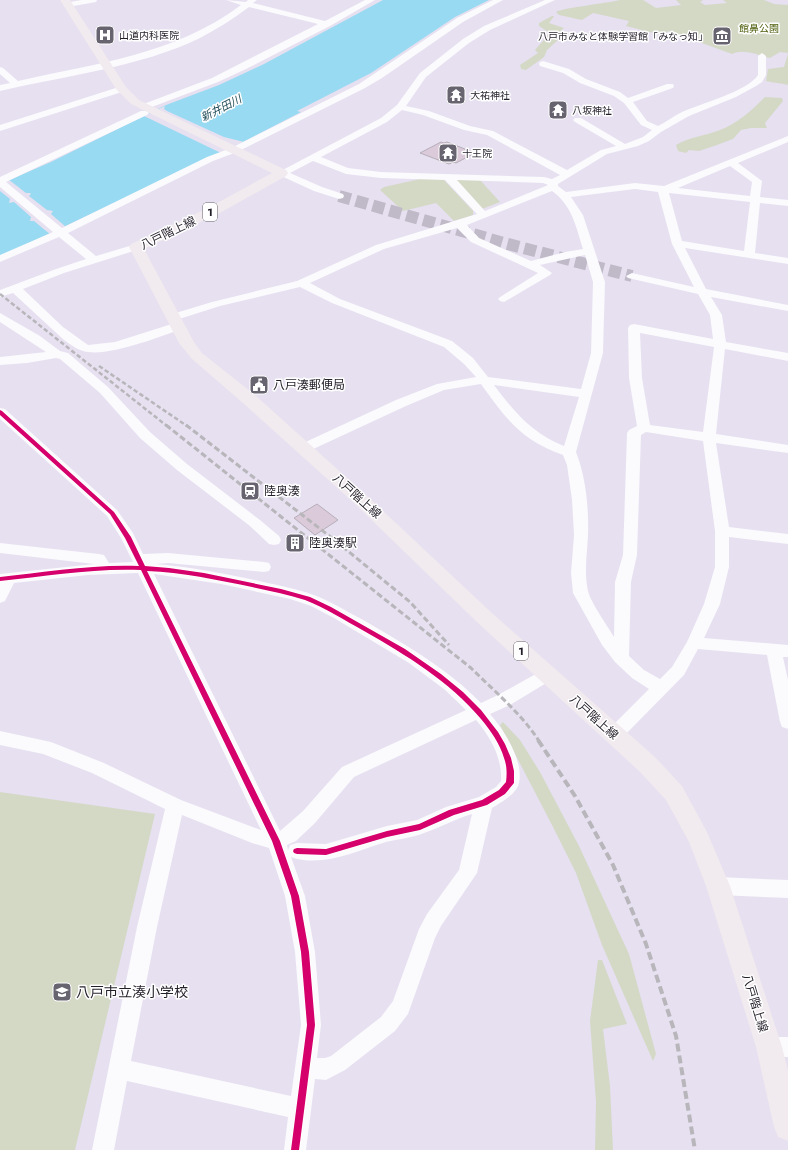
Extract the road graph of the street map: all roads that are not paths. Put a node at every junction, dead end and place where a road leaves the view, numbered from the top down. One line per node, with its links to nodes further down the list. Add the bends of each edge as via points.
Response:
1 (93, 0): 6 (street)
2 (230, 0): 7 (street)
3 (372, 0): 9 (street)
4 (499, 0): 8 (street)
5 (552, 0): 10 (street)
6 (66, 2): 13 (main road)
7 (250, 2): 9 (street); 13 (street, via 202,34 161,52)
8 (460, 20): 10 (street); 27 (street, via 379,76)
9 (327, 24): 21 (street, via 244,68)
10 (489, 27): 20 (street, via 466,41 423,75)
11 (762, 56): 24 (street, via 762,75 759,80)
12 (543, 64): 19 (street, via 557,67)
13 (108, 66): 15 (street); 18 (main road)
14 (0, 70): 15 (street)
15 (16, 84): 17 (street)
16 (670, 86): 19 (street)
17 (0, 88)
18 (122, 89): 21 (main road); 23 (street)
19 (627, 101): 24 (street, via 644,123)
20 (400, 107): 28 (street, via 384,120); 31 (street, via 490,133)
21 (147, 111): 27 (main road); 33 (street)
22 (578, 120): 26 (street)
23 (0, 128)
24 (658, 130): 26 (street, via 646,139)
25 (786, 144): 29 (street)
26 (624, 147): 31 (street, via 604,152)
27 (232, 149): 30 (main road); 46 (street)
28 (313, 157): 30 (street); 32 (street, via 346,171)
29 (732, 163): 35 (street); 38 (street, via 757,181)
30 (282, 173): 37 (street); 43 (main road, 八戸階上線 / 1, via 213,211)
31 (568, 175): 34 (street)
32 (448, 177): 34 (street, via 544,180); 40 (street)
33 (0, 182): 47 (street)
34 (553, 185): 36 (street); 40 (street)
35 (663, 190): 36 (street, via 635,186); 38 (street); 42 (street)
36 (564, 195): 44 (street, via 578,215)
37 (339, 196)
38 (756, 199): 39 (street); 45 (street)
39 (788, 203)
40 (482, 214): 41 (street)
41 (459, 223): 49 (street, via 475,240); 51 (street, via 380,247)
42 (678, 244): 45 (street); 53 (street)
43 (136, 247): 47 (street); 57 (main road, 八戸階上線 / 1)
44 (589, 251): 49 (street); 63 (street, via 599,282 596,353)
45 (749, 255): 48 (street)
46 (0, 259)
47 (94, 260): 52 (street)
48 (788, 261)
49 (529, 265): 54 (street, via 546,273)
50 (632, 276): 53 (street)
51 (301, 282): 57 (street, via 216,304); 62 (street, via 336,301 448,344 460,351)
52 (6, 289): 57 (street, via 84,348 114,345)
53 (702, 292): 55 (street); 58 (street, via 716,315)
54 (504, 299)
55 (788, 308)
56 (0, 317): 59 (street, via 40,341)
57 (175, 321): 67 (main road, 八戸階上線 / 1, via 187,344 197,356)
58 (720, 343): 60 (street); 65 (street, via 634,328 636,390); 66 (street)
59 (56, 354): 61 (street); 72 (street, via 64,356 104,390 145,435 182,467)
60 (788, 357)
61 (0, 361)
62 (483, 380): 63 (street); 67 (street, via 441,387); 69 (street, via 519,424 548,445)
63 (586, 394): 69 (street)
64 (0, 412): 74 (street, via 112,513 128,537)
65 (644, 428): 66 (street); 81 (street, via 634,433 630,555 623,582)
66 (709, 438): 68 (street); 70 (street)
67 (304, 448): 82 (main road, 八戸階上線 / 1)
68 (788, 449)
69 (569, 452): 81 (street, via 574,466 579,500 581,536 578,573 581,593 608,641)
70 (722, 530): 71 (street); 79 (street, via 722,567 712,604)
71 (788, 539)
72 (274, 540)
73 (0, 548): 76 (street, via 99,559)
74 (141, 564): 75 (street, via 168,558); 76 (street); 84 (street, via 292,594 324,606 390,643 448,682); 90 (street)
75 (264, 567)
76 (104, 569): 77 (street)
77 (4, 578): 78 (street)
78 (0, 597)
79 (694, 643): 80 (street); 83 (street, via 678,671)
80 (781, 651): 85 (street)
81 (621, 658): 83 (street, via 638,674)
82 (547, 675): 84 (street, via 504,700); 86 (main road, 八戸階上線 / 1)
83 (660, 688): 86 (street)
84 (479, 710): 88 (street, via 506,753 511,776 508,787); 90 (street, via 348,772 309,817 290,835)
85 (788, 722)
86 (614, 735): 92 (main road, 八戸階上線 / 1, via 647,764 674,793 700,839)
87 (0, 738): 89 (street, via 45,747 98,768)
88 (484, 804): 91 (street, via 452,812 420,827 326,852); 95 (street, via 468,873 434,920 400,1007 388,1024 338,1063 326,1069)
89 (175, 805): 90 (street, via 258,837); 96 (street, via 147,927)
90 (276, 841): 95 (street, via 295,896 305,952 310,1025)
91 (297, 851)
92 (718, 886): 93 (street); 94 (main road, 八戸階上線 / 1)
93 (788, 889)
94 (778, 1047): 98 (main road, 八戸階上線 / 1)
95 (306, 1068): 97 (street)
96 (119, 1069): 97 (street); 99 (street)
97 (301, 1110): 100 (street)
98 (788, 1127)
99 (103, 1150)
100 (295, 1150)

